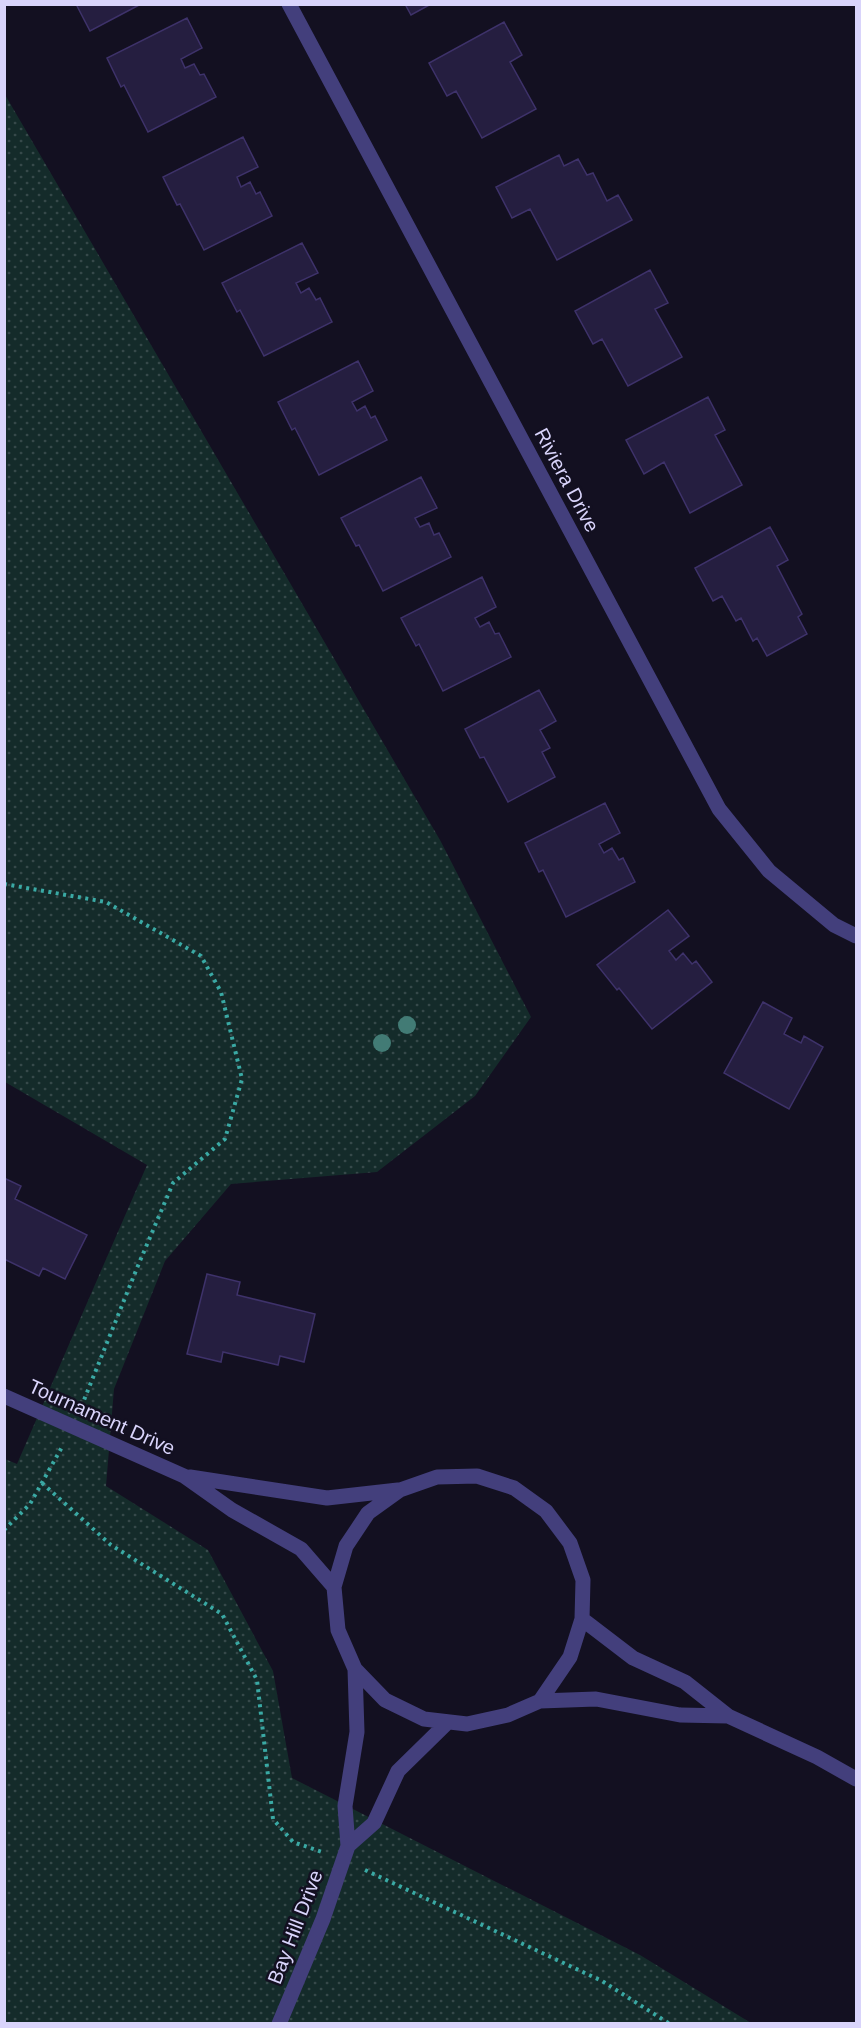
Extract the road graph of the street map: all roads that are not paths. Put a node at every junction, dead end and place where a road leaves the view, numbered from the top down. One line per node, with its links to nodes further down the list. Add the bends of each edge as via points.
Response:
1 (289, 4): 2 (street, Riviera Drive, via 719,809 769,871 834,925)
2 (856, 936)
3 (4, 1396): 4 (street, Tournament Drive)
4 (184, 1476): 5 (street, Tournament Drive, via 327,1498); 6 (street, Tournament Drive, via 232,1510 301,1549)
5 (400, 1490): 6 (street, via 368,1514 346,1546); 7 (street, via 437,1477 477,1476 514,1488 546,1511 570,1543 583,1580)
6 (334, 1587): 8 (street, via 338,1630)
7 (582, 1619): 9 (street, via 570,1657); 10 (street, via 633,1658 685,1682)
8 (355, 1669): 11 (street, via 385,1700 424,1719); 13 (street, Bay Hill Drive, via 357,1732 345,1806)
9 (540, 1701): 10 (street, via 596,1699 680,1715); 11 (street, via 508,1715 466,1724)
10 (728, 1716): 12 (street, via 817,1756)
11 (448, 1722): 13 (street, Bay Hill Drive, via 398,1771 374,1823)
12 (856, 1779)
13 (346, 1852): 14 (street, Bay Hill Drive)
14 (279, 2024)

